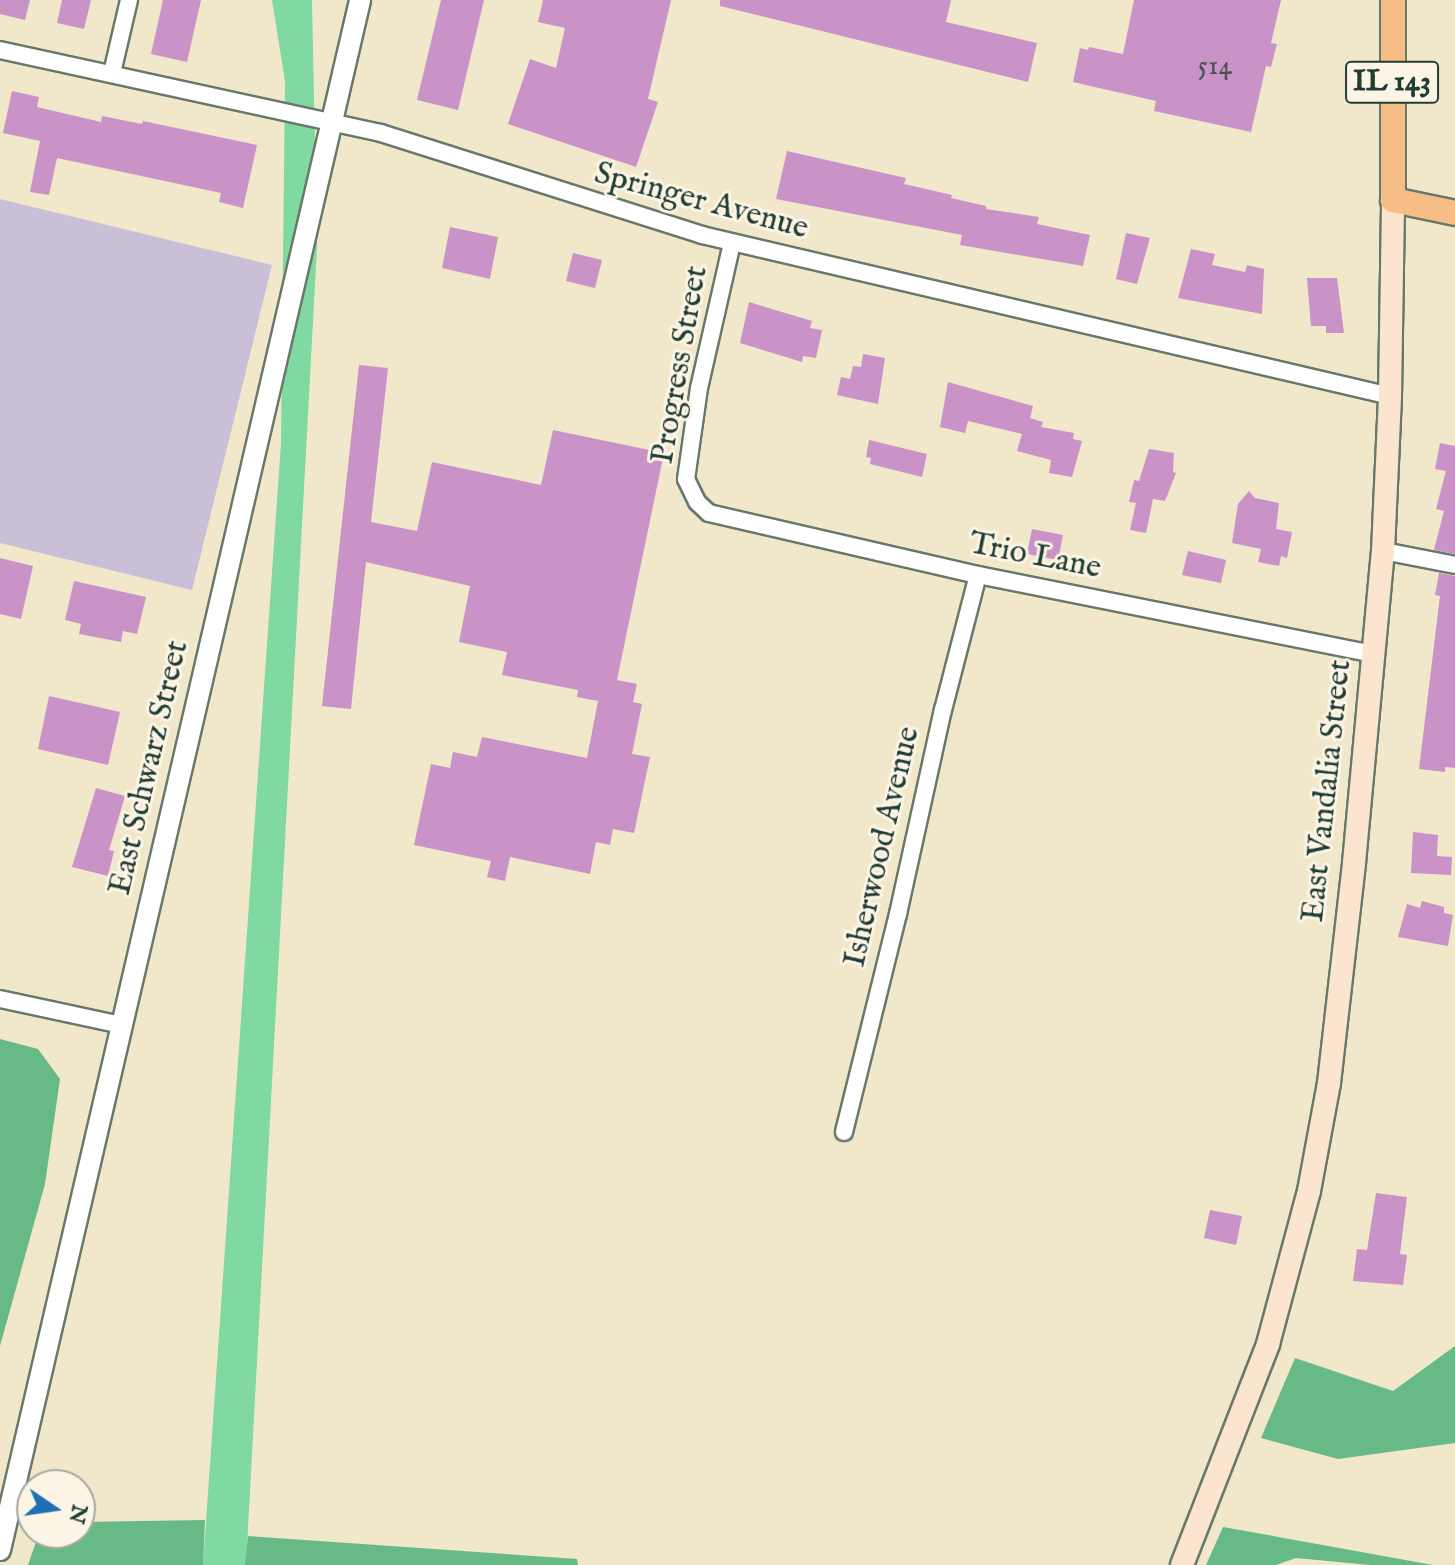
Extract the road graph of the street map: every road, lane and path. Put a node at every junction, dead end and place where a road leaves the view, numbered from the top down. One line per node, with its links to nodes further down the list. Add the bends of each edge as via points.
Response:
1 (129, 0): 5 (street)
2 (360, 0): 6 (street, East Schwarz Street)
3 (1393, 0): 7 (main road, East Vandalia Street / IL 143)
4 (0, 50): 5 (street, Springer Avenue)
5 (112, 73): 6 (street, Springer Avenue)
6 (331, 122): 9 (street, Springer Avenue); 17 (street, East Schwarz Street)
7 (1393, 200): 8 (main road); 10 (main road, East Vandalia Street / IL 143)
8 (1455, 213)
9 (732, 243): 10 (street, Springer Avenue); 11 (street, Progress Street, via 699,388 686,479)
10 (1390, 396): 12 (main road, East Vandalia Street / IL 143)
11 (693, 496): 14 (street, Trio Lane, via 709,513)
12 (1383, 551): 13 (street); 15 (main road, East Vandalia Street / IL 143)
13 (1455, 565)
14 (978, 575): 15 (street, Trio Lane); 18 (street, Isherwood Avenue)
15 (1374, 654): 20 (main road, East Vandalia Street / IL 143, via 1330,1069 1309,1191 1268,1344)
16 (0, 999): 17 (street)
17 (121, 1025): 19 (street, East Schwarz Street)
18 (844, 1132)
19 (0, 1550)
20 (1182, 1565)

